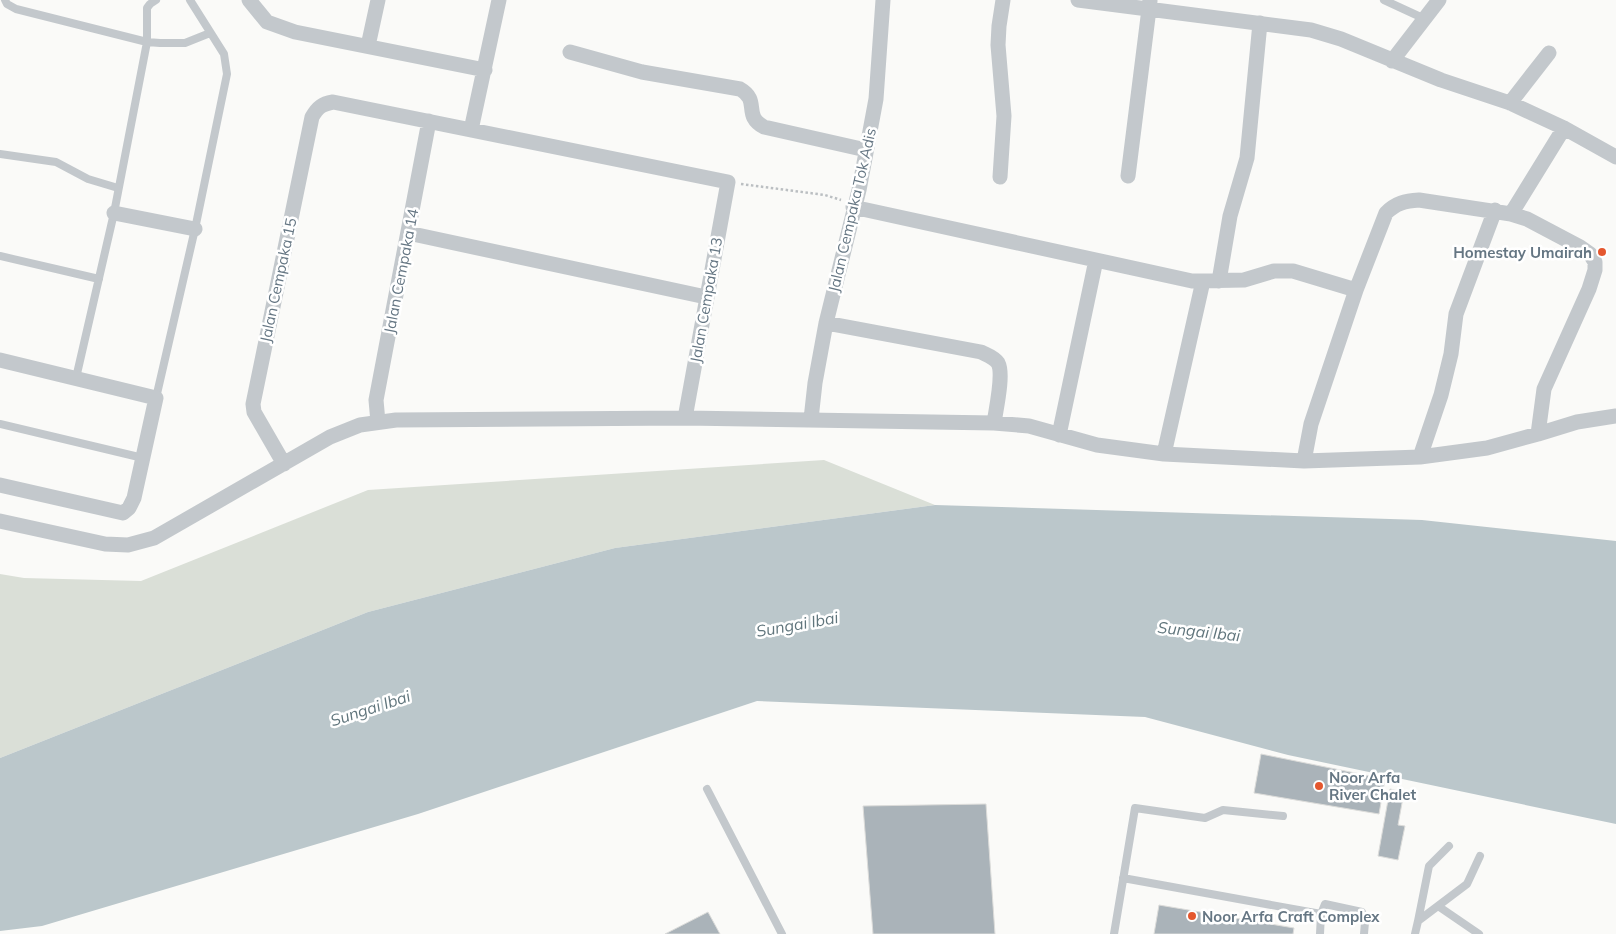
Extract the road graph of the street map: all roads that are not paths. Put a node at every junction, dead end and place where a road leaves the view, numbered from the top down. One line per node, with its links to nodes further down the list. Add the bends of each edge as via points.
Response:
1 (5, 0): 16 (lane, via 16,9)
2 (156, 0): 16 (lane, via 147,8)
3 (190, 0): 15 (lane)
4 (248, 0): 17 (street, via 267,22 295,32)
5 (378, 0): 17 (street)
6 (499, 0): 21 (street)
7 (883, 0): 28 (street, Jalan Cempaka Tok Adis, via 876,99)
8 (1004, 0): 30 (street, via 998,45 1004,116)
9 (1078, 0): 12 (street)
10 (1384, 0): 13 (lane)
11 (1439, 0): 13 (street)
12 (1150, 5): 14 (street); 29 (street)
13 (1425, 19): 20 (street)
14 (1260, 22): 20 (street, via 1311,30); 42 (street, via 1247,158 1230,216)
15 (210, 33): 16 (lane, via 185,43); 36 (lane, via 224,54 227,74)
16 (147, 42): 31 (lane)
17 (368, 46): 21 (street)
18 (570, 52): 28 (street, via 642,72 740,89 751,99 752,118 764,128)
19 (1548, 53): 22 (street)
20 (1392, 61): 22 (street)
21 (485, 70): 25 (street)
22 (1510, 102): 24 (street)
23 (429, 121): 25 (street); 37 (street, Jalan Cempaka 14); 61 (street, Jalan Cempaka 15, via 333,102 322,104 312,116 253,404 254,412)
24 (1564, 128): 27 (street); 35 (street)
25 (472, 130): 44 (street, Jalan Cempaka 13, via 728,182)
26 (0, 154): 31 (lane, via 56,162 88,179)
27 (1616, 156)
28 (865, 157): 32 (street, Jalan Cempaka Tok Adis)
29 (1128, 176)
30 (1000, 177)
31 (118, 188): 34 (lane)
32 (853, 207): 39 (street); 45 (street, Jalan Cempaka Tok Adis)
33 (1495, 210): 35 (street); 43 (street, via 1419,200 1393,205 1386,213); 58 (street, via 1456,314 1441,394)
34 (114, 213): 36 (street); 40 (lane)
35 (1511, 214): 55 (street, via 1580,247 1595,262 1589,289 1544,389)
36 (194, 229): 48 (lane)
37 (408, 233): 44 (street); 52 (street, Jalan Cempaka 14, via 376,400)
38 (0, 256): 40 (lane)
39 (1082, 257): 41 (street); 56 (street)
40 (99, 279): 47 (lane)
41 (1203, 281): 42 (street); 57 (street)
42 (1219, 281): 43 (street, via 1244,280 1274,271 1293,271)
43 (1356, 290): 60 (street, via 1312,424)
44 (706, 297): 50 (street, Jalan Cempaka 13)
45 (826, 323): 51 (street, Jalan Cempaka Tok Adis); 53 (street, via 990,356 1001,371)
46 (0, 360): 47 (street)
47 (76, 378): 48 (street)
48 (156, 398): 59 (street)
49 (1616, 416): 55 (street, via 1576,422)
50 (685, 418): 51 (street); 52 (street)
51 (811, 419): 53 (street)
52 (378, 422): 61 (street, via 360,425 330,437)
53 (994, 423): 56 (street, via 1036,428)
54 (0, 424): 59 (lane)
55 (1538, 434): 58 (street, via 1487,448)
56 (1060, 435): 57 (street, via 1097,445)
57 (1164, 454): 60 (street)
58 (1420, 457): 60 (street)
59 (143, 458): 62 (street, via 134,498 124,513)
60 (1304, 461)
61 (284, 464): 63 (street, via 148,540 128,546)
62 (0, 485)
63 (0, 521)
64 (707, 788): 72 (lane)
65 (1283, 816): 68 (lane, via 1223,810 1205,818 1136,808)
66 (1449, 846): 71 (lane, via 1429,866)
67 (1480, 856): 69 (lane, via 1468,884)
68 (1123, 878): 70 (lane); 73 (lane)
69 (1438, 906): 71 (lane); 77 (lane)
70 (1321, 914): 74 (lane); 75 (lane, via 1325,904 1362,912)
71 (1418, 921): 76 (lane)
72 (782, 934)
73 (1114, 934)
74 (1320, 934)
75 (1364, 934)
76 (1415, 934)
77 (1479, 934)

